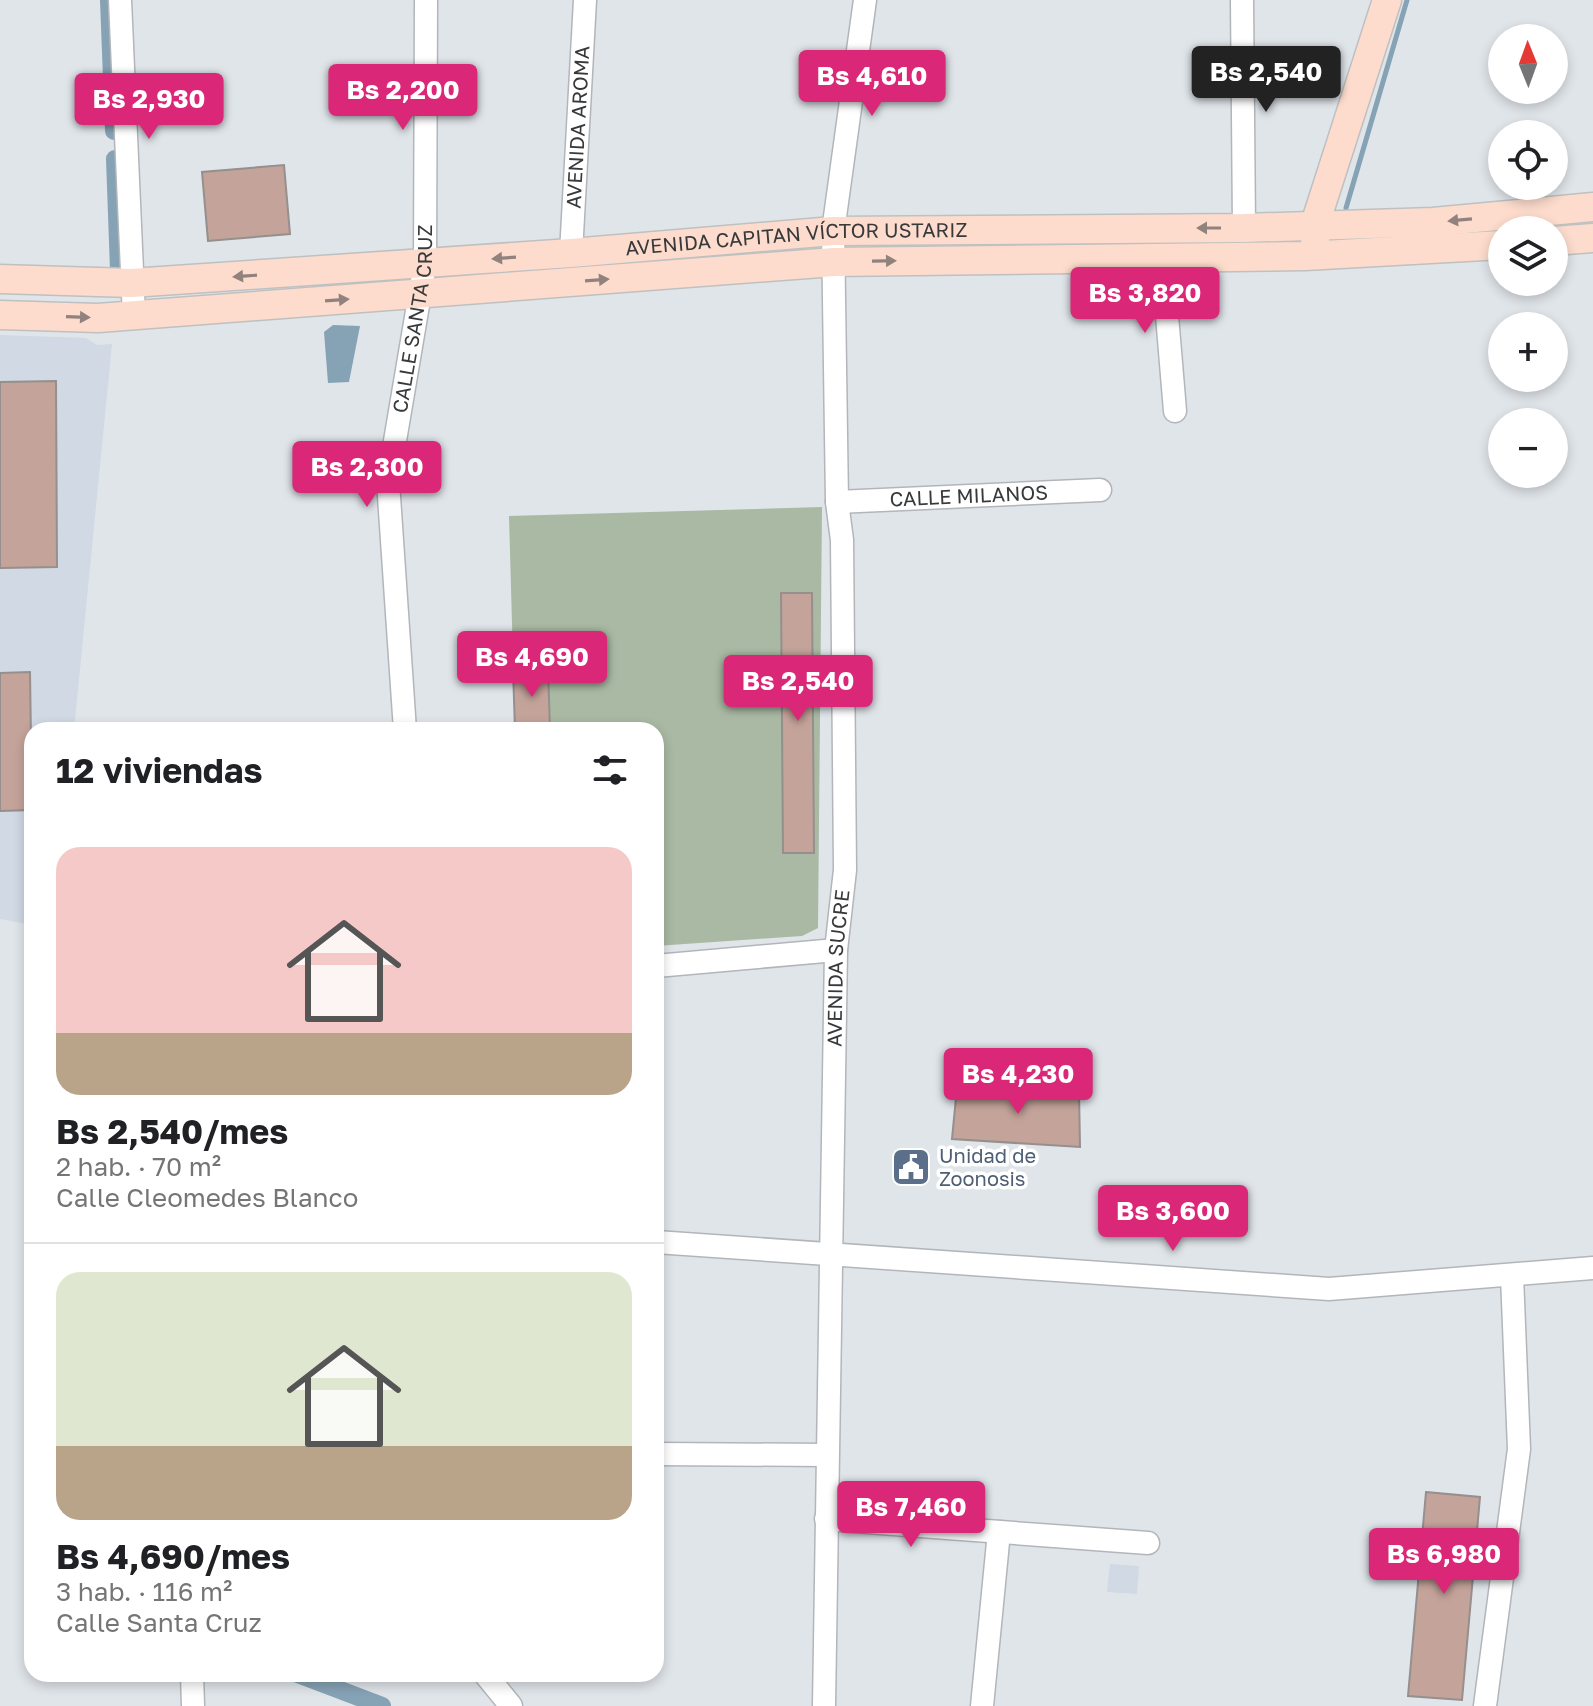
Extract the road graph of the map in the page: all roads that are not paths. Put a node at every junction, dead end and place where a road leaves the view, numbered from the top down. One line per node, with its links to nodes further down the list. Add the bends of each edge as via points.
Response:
1 (120, 0): 20 (street)
2 (426, 0): 18 (street, CALLE SANTA CRUZ)
3 (585, 0): 14 (street, AVENIDA AROMA)
4 (865, 0): 10 (street, AVENIDA SUCRE)
5 (1242, 0): 9 (street)
6 (1387, 0): 8 (main road)
7 (1593, 207): 8 (main road, AVENIDA CAPITAN VÍCTOR USTARIZ, one-way to 8, via 1433,222)
8 (1315, 224): 9 (main road, AVENIDA CAPITAN VÍCTOR USTARIZ); 16 (main road)
9 (1244, 228): 10 (main road, AVENIDA CAPITAN VÍCTOR USTARIZ, one-way to 10)
10 (833, 231): 14 (main road, AVENIDA CAPITAN VÍCTOR USTARIZ); 17 (street, AVENIDA SUCRE)
11 (1593, 238): 12 (main road)
12 (1568, 240)
13 (1488, 246): 16 (main road, AVENIDA CAPITAN VÍCTOR USTARIZ)
14 (571, 253): 18 (main road, AVENIDA CAPITAN VÍCTOR USTARIZ, one-way to 18)
15 (1162, 256): 16 (main road, AVENIDA CAPITAN VÍCTOR USTARIZ); 17 (main road, AVENIDA CAPITAN VÍCTOR USTARIZ, one-way to 15); 24 (street)
16 (1314, 256)
17 (834, 262): 21 (main road, AVENIDA CAPITAN VÍCTOR USTARIZ, one-way to 17); 26 (street, AVENIDA SUCRE)
18 (425, 264): 20 (main road, AVENIDA CAPITAN VÍCTOR USTARIZ, one-way to 20); 21 (street, CALLE SANTA CRUZ)
19 (0, 279): 20 (main road, AVENIDA CAPITAN VÍCTOR USTARIZ)
20 (131, 283): 23 (street)
21 (423, 294): 23 (main road, AVENIDA CAPITAN VÍCTOR USTARIZ, one-way to 21); 27 (street, CALLE SANTA CRUZ, via 388,482)
22 (0, 315): 23 (main road, AVENIDA CAPITAN VÍCTOR USTARIZ, one-way to 23)
23 (134, 316)
24 (1175, 411)
25 (1100, 490): 26 (street, CALLE MILANOS)
26 (837, 502): 28 (street, AVENIDA SUCRE, via 842,540 845,870)
27 (404, 722)
28 (836, 950): 29 (street); 31 (street, AVENIDA SUCRE)
29 (664, 965)
30 (664, 1243): 31 (street)
31 (833, 1255): 33 (street, via 1329,1289); 35 (street, AVENIDA SUCRE)
32 (1593, 1268): 33 (street)
33 (1512, 1276): 45 (street, via 1519,1449)
34 (664, 1454): 35 (street)
35 (827, 1455): 36 (street, AVENIDA SUCRE)
36 (826, 1519): 37 (street); 43 (street, AVENIDA SUCRE)
37 (999, 1532): 38 (street); 44 (street)
38 (1148, 1543)
39 (192, 1682): 41 (street)
40 (492, 1682): 42 (street)
41 (193, 1706)
42 (511, 1706)
43 (824, 1706)
44 (982, 1706)
45 (1485, 1706)

